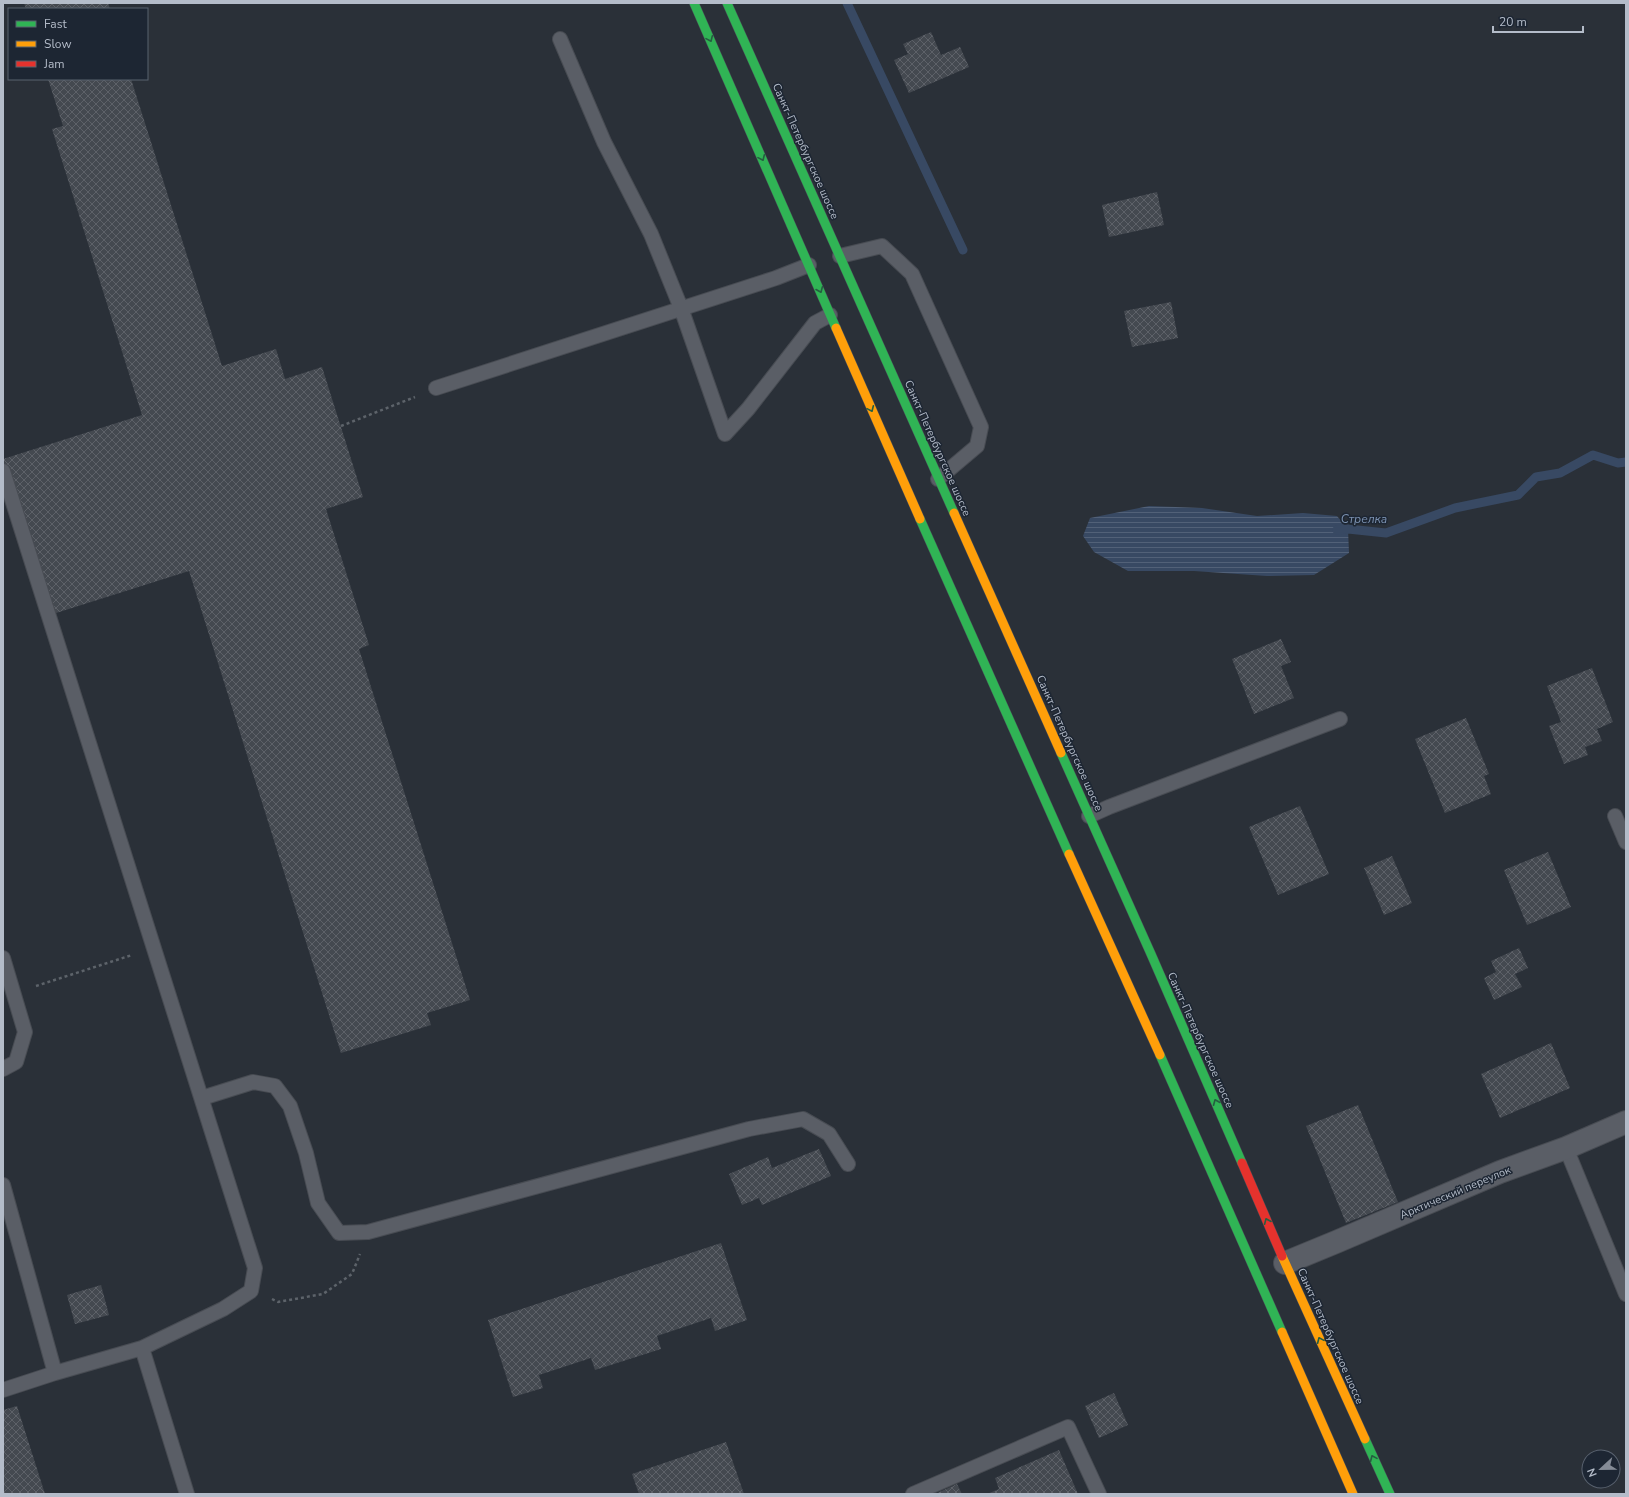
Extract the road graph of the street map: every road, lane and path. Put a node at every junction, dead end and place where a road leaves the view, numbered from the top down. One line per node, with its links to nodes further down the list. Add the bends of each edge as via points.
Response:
1 (694, 3): 5 (main road, one-way to 5)
2 (727, 3): 4 (main road, Санкт-Петербургское шоссе)
3 (560, 39): 6 (lane, via 604,142 651,234)
4 (840, 256): 12 (main road, Санкт-Петербургское шоссе); 12 (lane, via 882,246 912,274 981,427 977,446)
5 (809, 265): 6 (lane); 7 (main road, one-way to 7)
6 (681, 308): 7 (lane, via 725,434 748,409 815,323); 8 (lane)
7 (830, 315): 36 (main road, one-way to 36)
8 (436, 388)
9 (409, 399): 10 (path)
10 (341, 426)
11 (3, 471): 21 (lane)
12 (938, 478): 14 (main road, Санкт-Петербургское шоссе)
13 (1340, 719): 14 (lane, via 1109,806)
14 (1089, 816): 27 (main road, Санкт-Петербургское шоссе, one-way to 14)
15 (1615, 816): 16 (lane)
16 (1626, 842)
17 (126, 956): 19 (path)
18 (3, 958): 20 (lane, via 25,1032 16,1062)
19 (70, 975)
20 (3, 1069)
21 (202, 1098): 26 (lane, via 253,1082 275,1086 290,1106 306,1153 318,1204 339,1233); 28 (lane, via 255,1268)
22 (1626, 1122): 23 (street, Арктический переулок)
23 (1566, 1148): 27 (street, Арктический переулок, via 1500,1172); 29 (lane)
24 (848, 1164): 26 (lane, via 828,1134 803,1119 748,1129)
25 (3, 1184): 31 (lane)
26 (368, 1232): 28 (path, via 352,1274 323,1294 278,1302)
27 (1285, 1263): 37 (main road, Санкт-Петербургское шоссе, one-way to 27)
28 (251, 1291): 30 (lane, via 223,1309)
29 (1626, 1294)
30 (142, 1348): 31 (lane); 33 (lane)
31 (55, 1373): 32 (lane)
32 (3, 1390)
33 (187, 1494)
34 (913, 1494): 35 (lane, via 1068,1427)
35 (1099, 1494)
36 (1353, 1494)
37 (1390, 1494)

